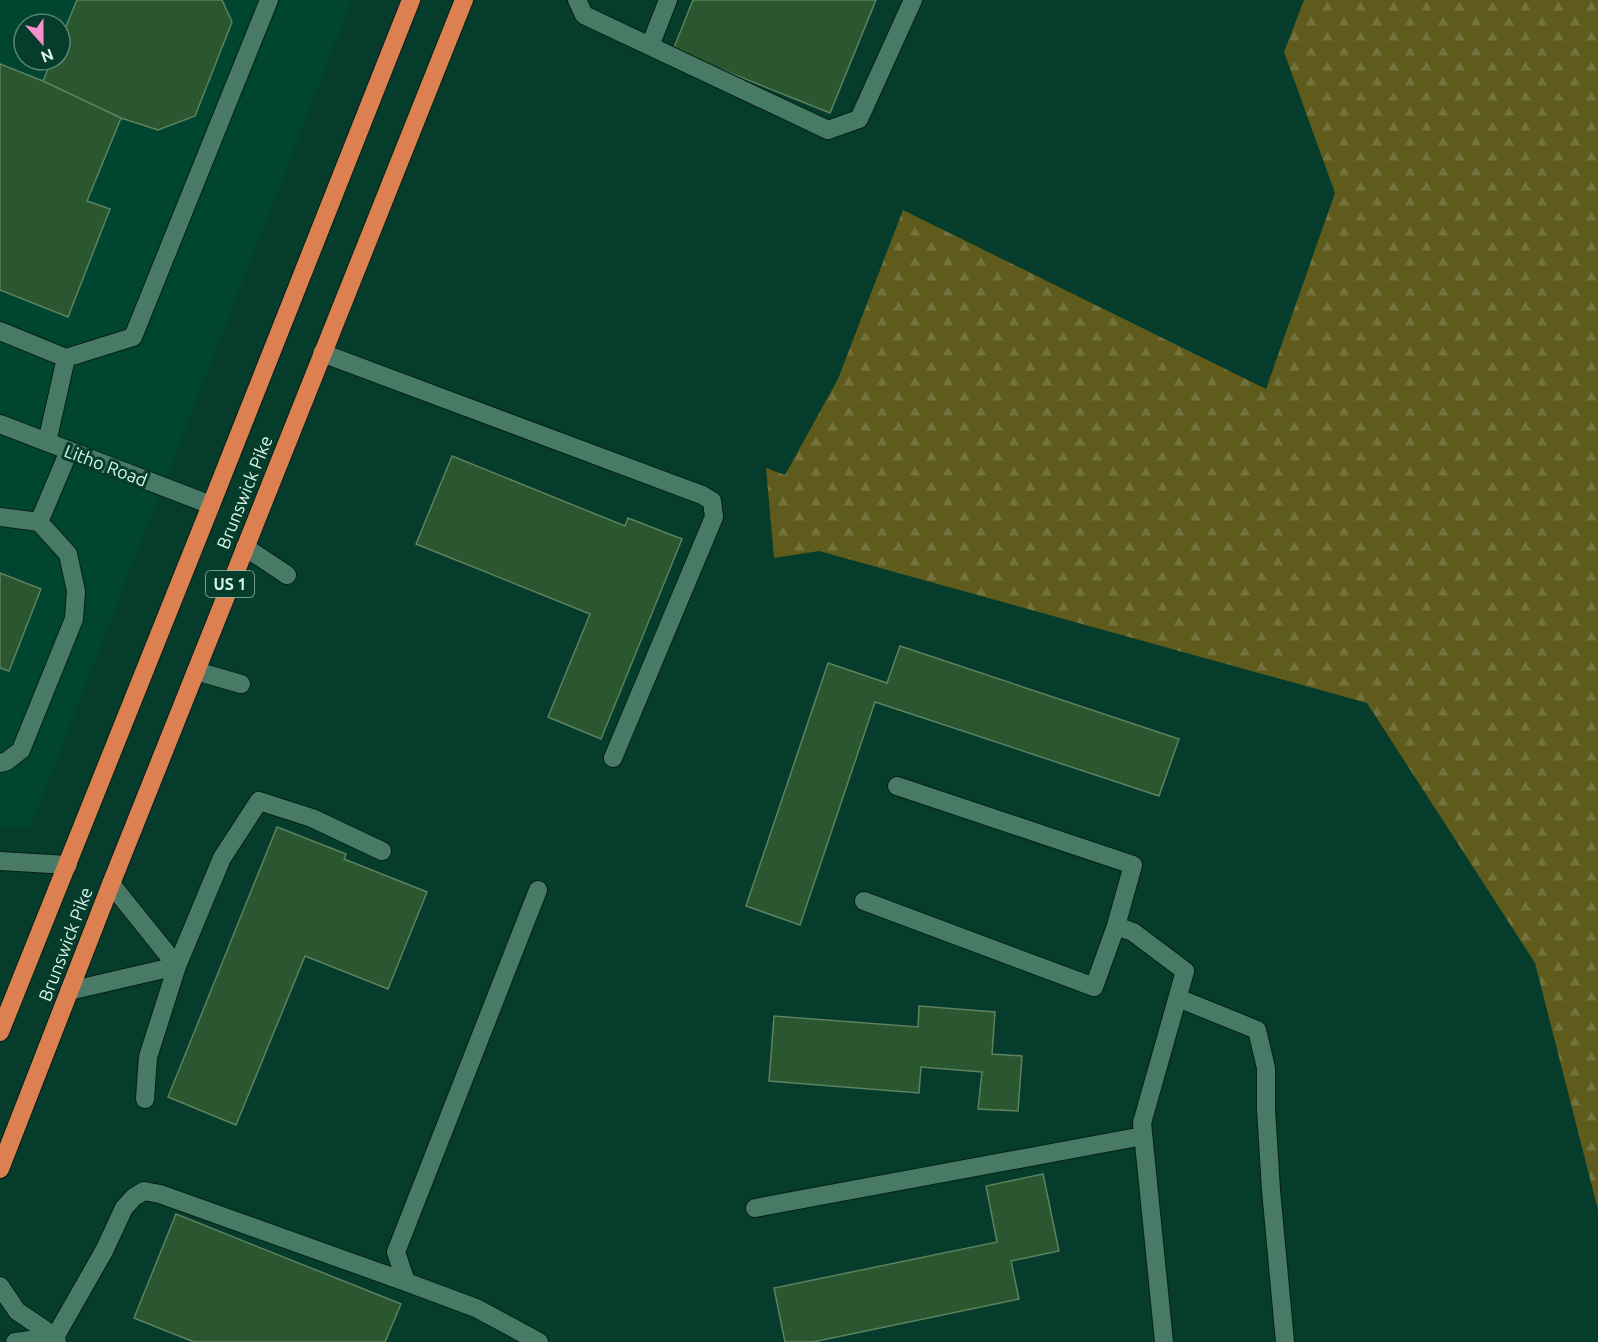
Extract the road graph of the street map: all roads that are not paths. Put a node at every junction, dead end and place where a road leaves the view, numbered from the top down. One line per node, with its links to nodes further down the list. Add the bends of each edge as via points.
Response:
1 (269, 0): 10 (street, via 133,337)
2 (411, 0): 14 (highway, Brunswick Pike / US 1)
3 (464, 0): 9 (highway, Brunswick Pike / US 1)
4 (577, 0): 7 (street, via 584,15)
5 (668, 0): 7 (street)
6 (913, 0): 7 (street, via 859,119 828,130)
7 (650, 46)
8 (0, 331): 10 (street)
9 (322, 353): 17 (highway, Brunswick Pike / US 1); 21 (street, via 712,501 714,517)
10 (66, 358): 12 (street)
11 (0, 424): 12 (street, Litho Road)
12 (47, 442): 13 (street, Litho Road)
13 (69, 451): 14 (street, Litho Road); 16 (street)
14 (212, 506): 26 (highway, Brunswick Pike / US 1)
15 (0, 517): 16 (street)
16 (39, 522): 22 (street, via 68,554 76,591 74,619 21,750)
17 (245, 547): 18 (street); 19 (highway, Brunswick Pike / US 1)
18 (287, 575)
19 (196, 671): 20 (street); 27 (highway, Brunswick Pike / US 1)
20 (241, 684)
21 (614, 758)
22 (0, 763)
23 (897, 786): 30 (street, via 1133,865)
24 (382, 851): 31 (street, via 312,818 259,801 222,858)
25 (0, 861): 26 (street)
26 (68, 865): 34 (highway, Brunswick Pike / US 1)
27 (111, 884): 31 (street); 32 (highway, Brunswick Pike / US 1)
28 (538, 890): 39 (street, via 399,1241 396,1252)
29 (864, 901): 30 (street, via 1094,987)
30 (1116, 926): 33 (street, via 1133,932 1185,971)
31 (177, 966): 32 (street); 35 (street, via 148,1057)
32 (69, 991): 37 (highway, Brunswick Pike / US 1)
33 (1178, 998): 36 (street, via 1142,1123); 45 (street, via 1257,1030 1266,1068 1271,1190)
34 (0, 1032)
35 (145, 1099)
36 (1143, 1136): 38 (street); 44 (street)
37 (0, 1169)
38 (755, 1208)
39 (406, 1282): 41 (street, via 144,1191 124,1208); 43 (street, via 476,1308)
40 (0, 1286): 41 (street, via 17,1311)
41 (56, 1340): 42 (street)
42 (15, 1342)
43 (540, 1342)
44 (1164, 1342)
45 (1285, 1342)

